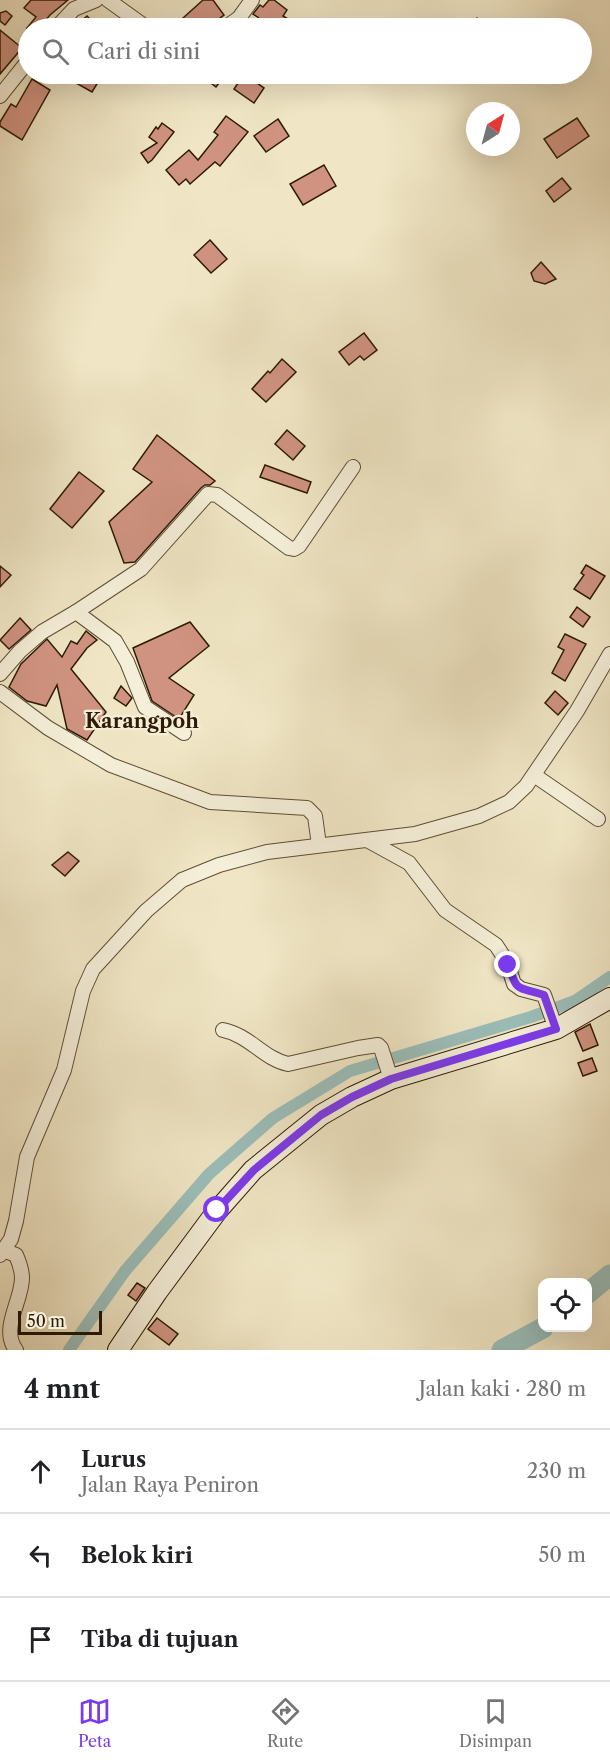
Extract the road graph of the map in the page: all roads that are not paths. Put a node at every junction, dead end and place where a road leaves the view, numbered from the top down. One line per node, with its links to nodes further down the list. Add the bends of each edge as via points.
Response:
1 (96, 0): 4 (street, via 74,9)
2 (108, 0): 5 (street)
3 (252, 0): 6 (street)
4 (65, 18)
5 (133, 18)
6 (239, 18)
7 (18, 74): 8 (street)
8 (0, 96)
9 (353, 467): 10 (street, via 294,549 218,495 208,494 141,568)
10 (76, 612): 12 (street, via 42,632); 14 (street, via 115,641 144,707)
11 (610, 654): 15 (street, via 578,711)
12 (0, 674)
13 (0, 692): 18 (street, via 48,728 111,765 210,802 307,808 315,816)
14 (184, 733)
15 (534, 775): 16 (street); 17 (street, via 509,802 479,816 415,834)
16 (597, 819)
17 (369, 841): 18 (street); 20 (street, via 409,863 445,910 496,945 514,984 545,996)
18 (319, 845): 23 (street, via 267,852 182,880 146,911 93,969 83,991 64,1070 27,1157 16,1221)
19 (610, 998): 20 (main road)
20 (554, 1021): 22 (main road)
21 (223, 1030): 22 (street, via 235,1032 284,1063 378,1045)
22 (389, 1073): 25 (main road, via 321,1115 254,1170 217,1210)
23 (2, 1253): 24 (street, via 16,1255 20,1265 22,1279 8,1325 8,1339)
24 (16, 1350)
25 (118, 1350)

